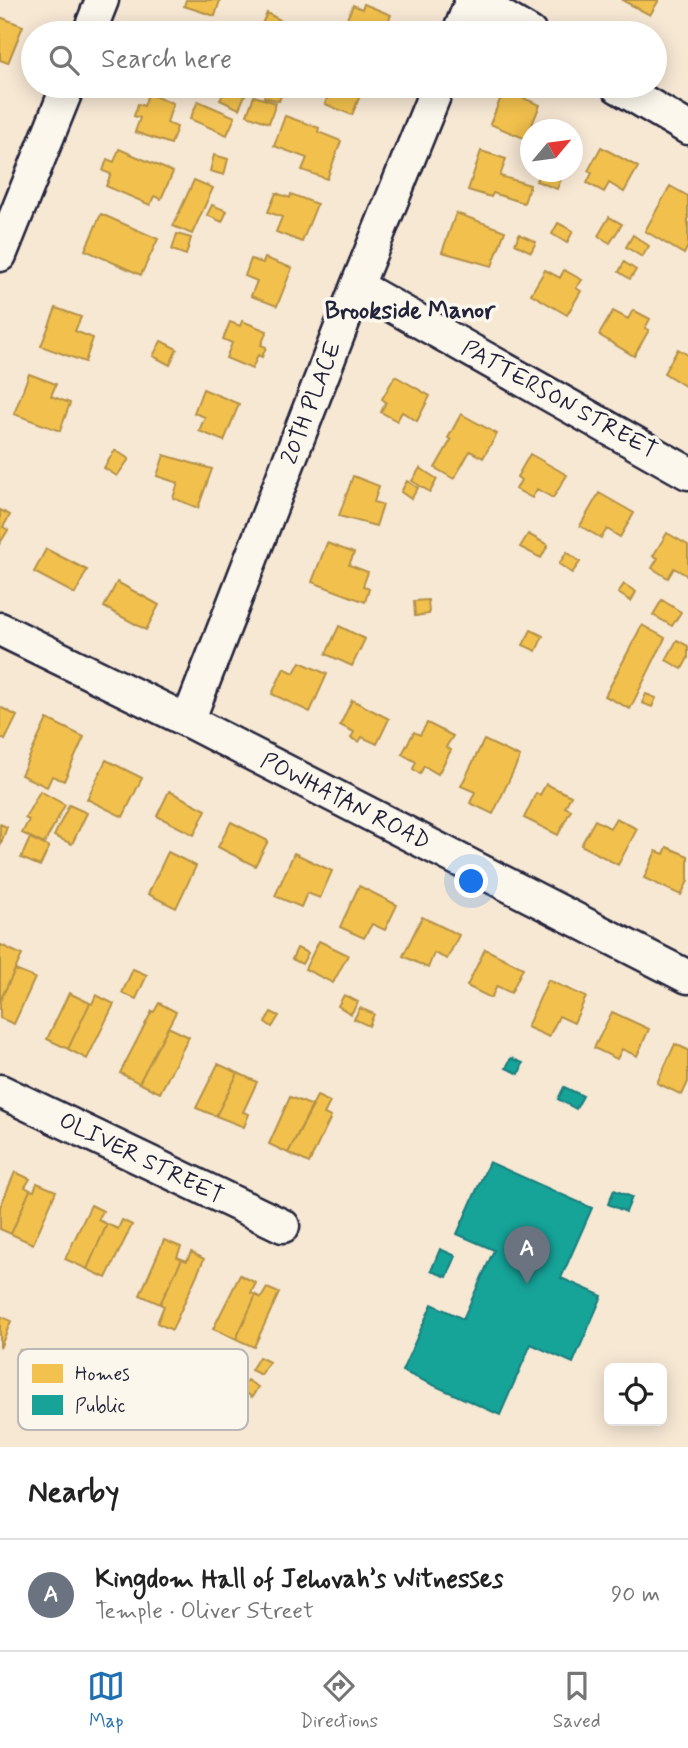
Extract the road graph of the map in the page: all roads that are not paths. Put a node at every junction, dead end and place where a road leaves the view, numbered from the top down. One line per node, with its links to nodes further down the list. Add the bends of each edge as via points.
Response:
1 (102, 0): 3 (street)
2 (473, 0): 4 (street); 5 (street)
3 (94, 21)
4 (464, 21)
5 (509, 21)
6 (63, 98): 10 (street)
7 (433, 98): 11 (street, 20TH PLACE)
8 (637, 98): 9 (street)
9 (688, 128)
10 (0, 255)
11 (357, 286): 12 (street, PATTERSON STREET); 14 (street, 20TH PLACE)
12 (688, 473)
13 (0, 629): 14 (street, POWHATAN ROAD)
14 (188, 722): 15 (street, POWHATAN ROAD)
15 (688, 977)
16 (0, 1091): 17 (street, OLIVER STREET)
17 (283, 1226)

